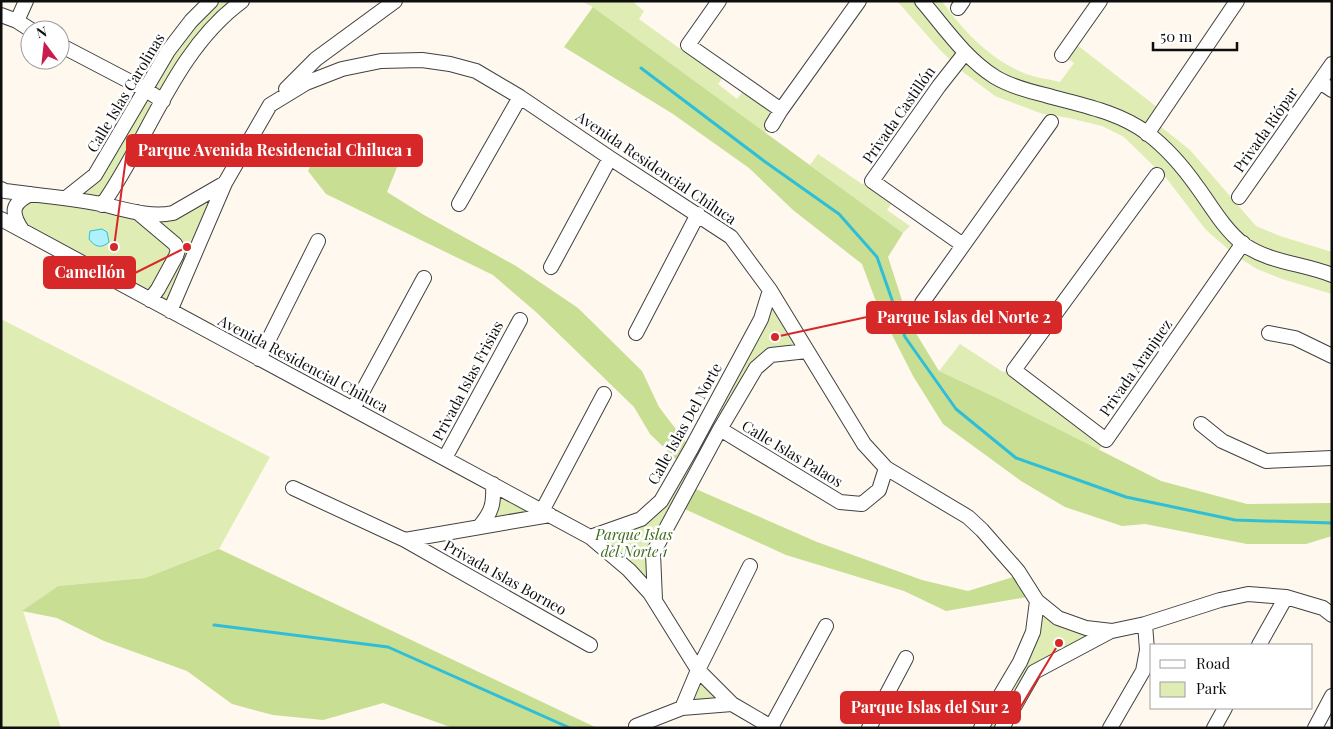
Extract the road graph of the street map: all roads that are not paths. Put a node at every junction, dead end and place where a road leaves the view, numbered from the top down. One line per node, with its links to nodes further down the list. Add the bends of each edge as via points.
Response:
1 (26, 1): 11 (street)
2 (211, 1): 18 (street, Calle Islas Carolinas, via 168,52)
3 (242, 1): 21 (street, via 212,29 186,61)
4 (395, 1): 22 (street, via 316,59)
5 (719, 1): 23 (street, via 688,45)
6 (860, 1): 23 (street)
7 (922, 1): 14 (street)
8 (1100, 1): 15 (street)
9 (1237, 1): 26 (street)
10 (1, 15): 11 (street)
11 (17, 21): 12 (street)
12 (20, 23)
13 (70, 50): 18 (street)
14 (965, 53): 26 (street, via 996,77 1025,90 1108,112); 42 (street, Privada Castillón, via 872,180)
15 (1062, 55)
16 (1332, 64): 17 (street, Privada Riópar)
17 (1320, 82): 19 (street, Privada Riópar); 32 (street, Privada Riópar)
18 (146, 90): 21 (street); 33 (street, Calle Islas Carolinas, via 95,175)
19 (1332, 90)
20 (520, 97): 22 (street, Avenida Residencial Chiluca, via 476,71 450,64 422,60 381,61 342,69 306,82); 27 (street, Avenida Residencial Chiluca); 35 (street)
21 (163, 101): 34 (street, via 117,184)
22 (270, 105): 29 (street, Avenida Residencial Chiluca)
23 (781, 110): 25 (street)
24 (1051, 122): 42 (street)
25 (772, 125)
26 (1147, 134): 41 (street, via 1172,156 1223,223)
27 (610, 158): 37 (street, Avenida Residencial Chiluca); 43 (street)
28 (1157, 175): 41 (street, Privada Aranjuez, via 1014,370 1106,440)
29 (225, 183): 36 (street, via 173,213); 49 (street, Avenida Residencial Chiluca)
30 (1, 189): 31 (street)
31 (31, 194): 33 (street); 39 (street, via 18,201 15,207 15,219)
32 (1239, 197)
33 (66, 198): 34 (street)
34 (102, 204): 36 (street)
35 (459, 204)
36 (137, 212): 47 (street, via 178,250)
37 (698, 214): 46 (street, Avenida Residencial Chiluca, via 731,237); 52 (street)
38 (1, 219): 39 (street, Avenida Residencial Chiluca)
39 (22, 230): 47 (street, Avenida Residencial Chiluca)
40 (318, 241): 55 (street)
41 (1243, 243): 44 (street, via 1270,258)
42 (963, 245): 48 (street)
43 (551, 267)
44 (1330, 272)
45 (424, 278): 57 (street)
46 (770, 290): 53 (street, Avenida Residencial Chiluca); 67 (street, Calle Islas Del Norte, via 761,319 661,501 641,519)
47 (150, 300): 49 (street, Avenida Residencial Chiluca)
48 (922, 303)
49 (170, 311): 55 (street, Avenida Residencial Chiluca)
50 (520, 320): 60 (street, Privada Islas Frisias)
51 (1269, 333): 54 (street, via 1295,338)
52 (636, 334)
53 (808, 351): 59 (street, via 771,355 756,368); 62 (street, Avenida Residencial Chiluca, via 864,444)
54 (1332, 356)
55 (259, 359): 57 (street, Avenida Residencial Chiluca)
56 (604, 394): 65 (street)
57 (353, 409): 60 (street, Avenida Residencial Chiluca)
58 (1201, 424): 61 (street, via 1222,441 1266,460)
59 (720, 429): 62 (street, Calle Islas Palaos, via 840,502 862,504 879,490); 71 (street, via 653,553)
60 (445, 458): 63 (street, Avenida Residencial Chiluca)
61 (1332, 458)
62 (886, 468): 72 (street, Avenida Residencial Chiluca, via 968,517 1018,571)
63 (494, 484): 65 (street, Avenida Residencial Chiluca); 66 (street, via 490,516)
64 (294, 488): 68 (street, Privada Islas Borneo)
65 (546, 513): 66 (street, Privada Islas Borneo); 67 (street, Avenida Residencial Chiluca)
66 (479, 527): 68 (street, Privada Islas Borneo)
67 (590, 537): 71 (street, Avenida Residencial Chiluca, via 629,570)
68 (405, 540): 78 (street, Privada Islas Borneo)
69 (750, 566): 80 (street)
70 (1286, 597): 73 (street, Avenida Residencial Chiluca, via 1323,608); 74 (street, Avenida Residencial Chiluca, via 1248,594); 77 (street)
71 (655, 600): 80 (street, Avenida Residencial Chiluca)
72 (1037, 601): 76 (street, Avenida Residencial Chiluca, via 1058,618 1086,628); 88 (street, via 1033,632 1020,662)
73 (1332, 616)
74 (1145, 624): 76 (street, Avenida Residencial Chiluca); 90 (street, via 1147,650 1143,671)
75 (826, 626): 86 (street)
76 (1112, 631): 89 (street, via 1034,672)
77 (1260, 644)
78 (590, 645)
79 (906, 658): 87 (street)
80 (698, 670): 82 (street, Avenida Residencial Chiluca); 83 (street)
81 (1332, 696): 92 (street)
82 (732, 704): 83 (street); 86 (street, Avenida Residencial Chiluca)
83 (682, 708): 85 (street)
84 (1224, 709): 91 (street)
85 (636, 726)
86 (772, 727)
87 (869, 728)
88 (981, 728)
89 (1002, 728)
90 (1110, 728)
91 (1214, 728)
92 (1315, 728)

